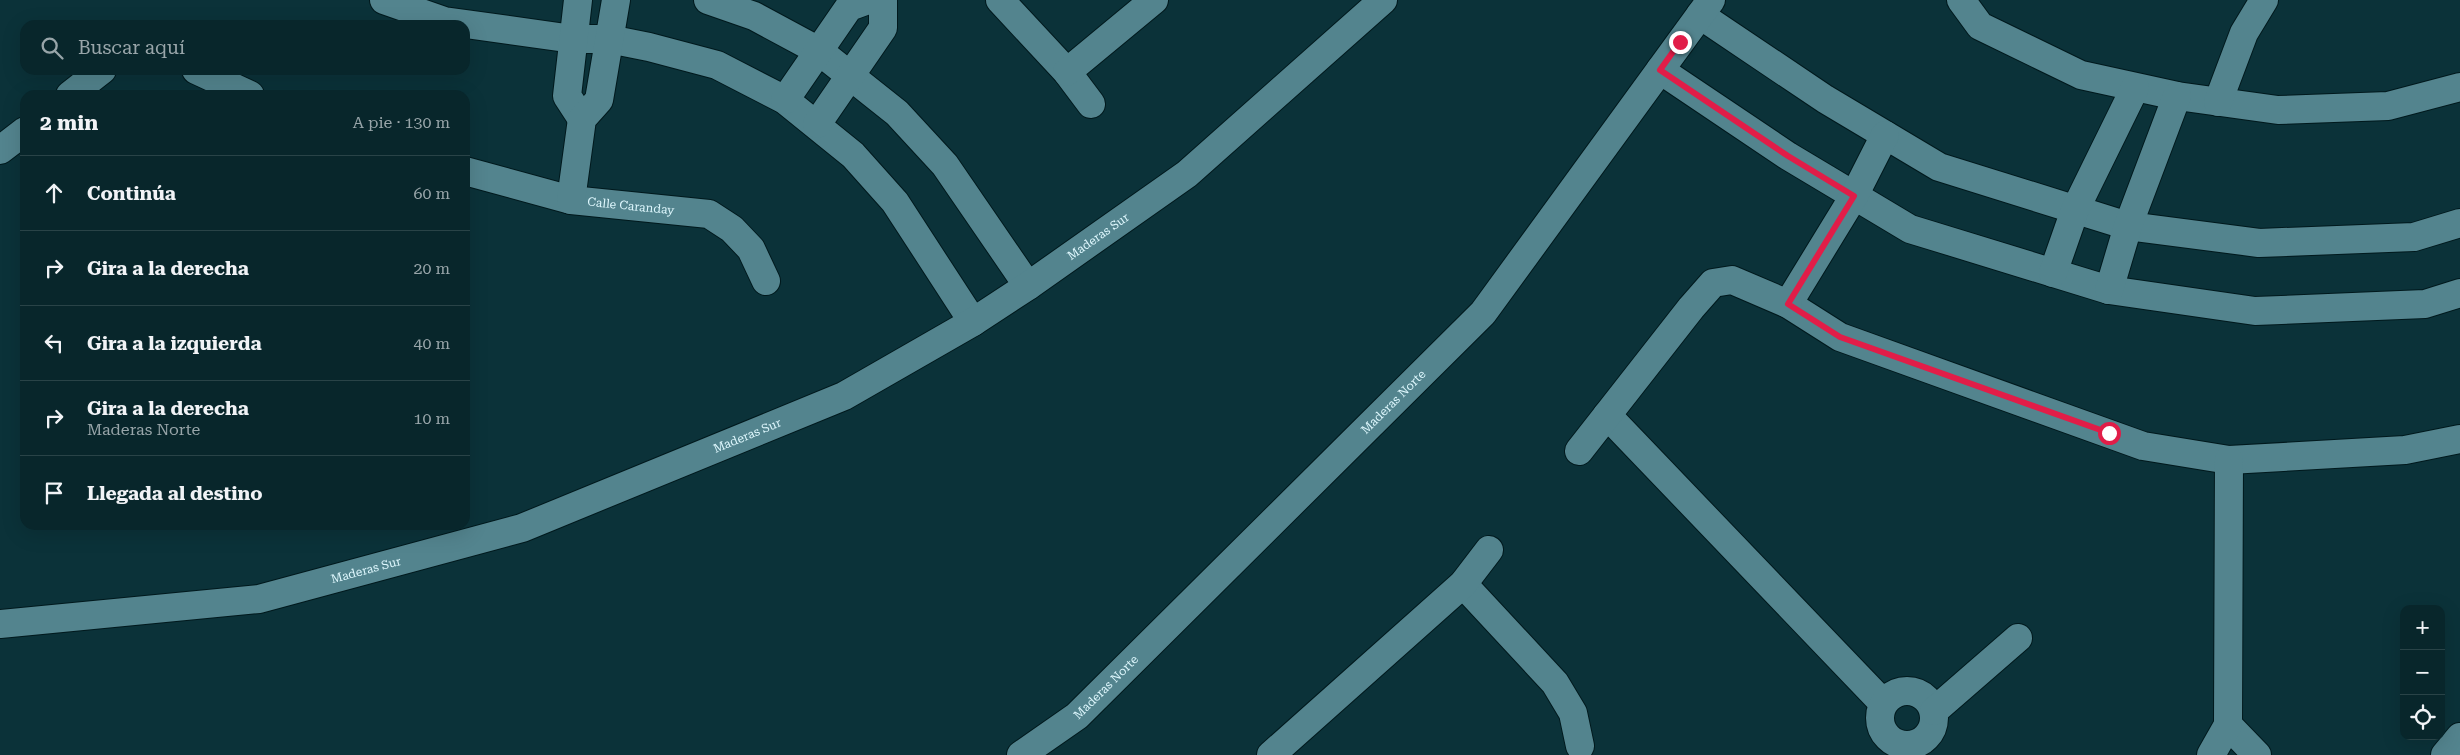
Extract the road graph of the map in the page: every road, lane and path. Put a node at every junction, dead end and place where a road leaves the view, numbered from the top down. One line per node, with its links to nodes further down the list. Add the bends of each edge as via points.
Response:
1 (384, 0): 13 (street)
2 (578, 0): 15 (street)
3 (616, 0): 16 (street)
4 (708, 0): 17 (street, via 754,16)
5 (868, 0): 17 (street, via 849,7)
6 (882, 0): 23 (street, via 883,28)
7 (1000, 0): 19 (street)
8 (1154, 0): 19 (street)
9 (1382, 0): 46 (street, Maderas Sur, via 1187,174)
10 (1960, 0): 25 (street, via 1980,26 2081,75)
11 (2264, 0): 31 (street, via 2244,33)
12 (1705, 7): 18 (street, Maderas Norte); 36 (street, via 1825,99)
13 (439, 20)
14 (470, 25): 15 (street)
15 (573, 39): 16 (street); 33 (street, via 567,96)
16 (609, 39): 30 (street, via 717,65); 33 (street, via 599,100)
17 (818, 51): 23 (street); 30 (street)
18 (1660, 70): 39 (street); 64 (street, Maderas Norte, via 1483,313 1078,716)
19 (1067, 72): 32 (street)
20 (96, 75): 26 (street)
21 (107, 75): 27 (street)
22 (207, 75): 28 (street)
23 (851, 75): 34 (street); 46 (street, via 897,113 945,165)
24 (2460, 87): 31 (street, via 2388,106 2278,110)
25 (2135, 88): 29 (street); 41 (street)
26 (76, 90)
27 (106, 90)
28 (239, 90)
29 (2177, 96): 31 (street); 43 (street)
30 (786, 100): 34 (street)
31 (2218, 102)
32 (1091, 104)
33 (582, 118): 40 (street)
34 (818, 124): 50 (street, via 853,155 895,202)
35 (20, 135): 37 (street)
36 (1885, 135): 39 (street); 41 (street, via 1939,167)
37 (0, 150)
38 (470, 172): 40 (street, Calle Caranday)
39 (1854, 196): 44 (street, via 1910,229); 49 (street)
40 (571, 200): 45 (street, Calle Caranday, via 709,214 732,229 751,249)
41 (2075, 210): 43 (street); 44 (street)
42 (2460, 223): 43 (street, via 2414,237 2259,243)
43 (2128, 226): 47 (street)
44 (2053, 273): 47 (street)
45 (766, 281)
46 (1028, 286): 50 (street, Maderas Sur)
47 (2109, 290): 48 (street, via 2255,311 2425,304)
48 (2460, 293)
49 (1788, 304): 51 (street, via 1732,280 1713,283); 54 (street, via 1840,337 2143,446)
50 (973, 322): 57 (street, Maderas Sur, via 844,396 522,528 259,599)
51 (1606, 415): 53 (street); 59 (street)
52 (2460, 440): 54 (street, via 2405,450)
53 (1579, 451)
54 (2229, 460): 61 (street)
55 (1489, 550): 56 (street)
56 (1463, 584): 63 (street, via 1555,683 1573,713); 65 (street)
57 (0, 624)
58 (2018, 638): 60 (street)
59 (1883, 703): 60 (street, via 1895,692 1911,691 1925,697); 60 (street, via 1878,721 1886,738 1902,746 1920,744 1932,730)
60 (1934, 711)
61 (2228, 726): 66 (street); 67 (street)
62 (2460, 737): 68 (street)
63 (1580, 746)
64 (1021, 755)
65 (1271, 755)
66 (2211, 755)
67 (2257, 755)
68 (2445, 755)

